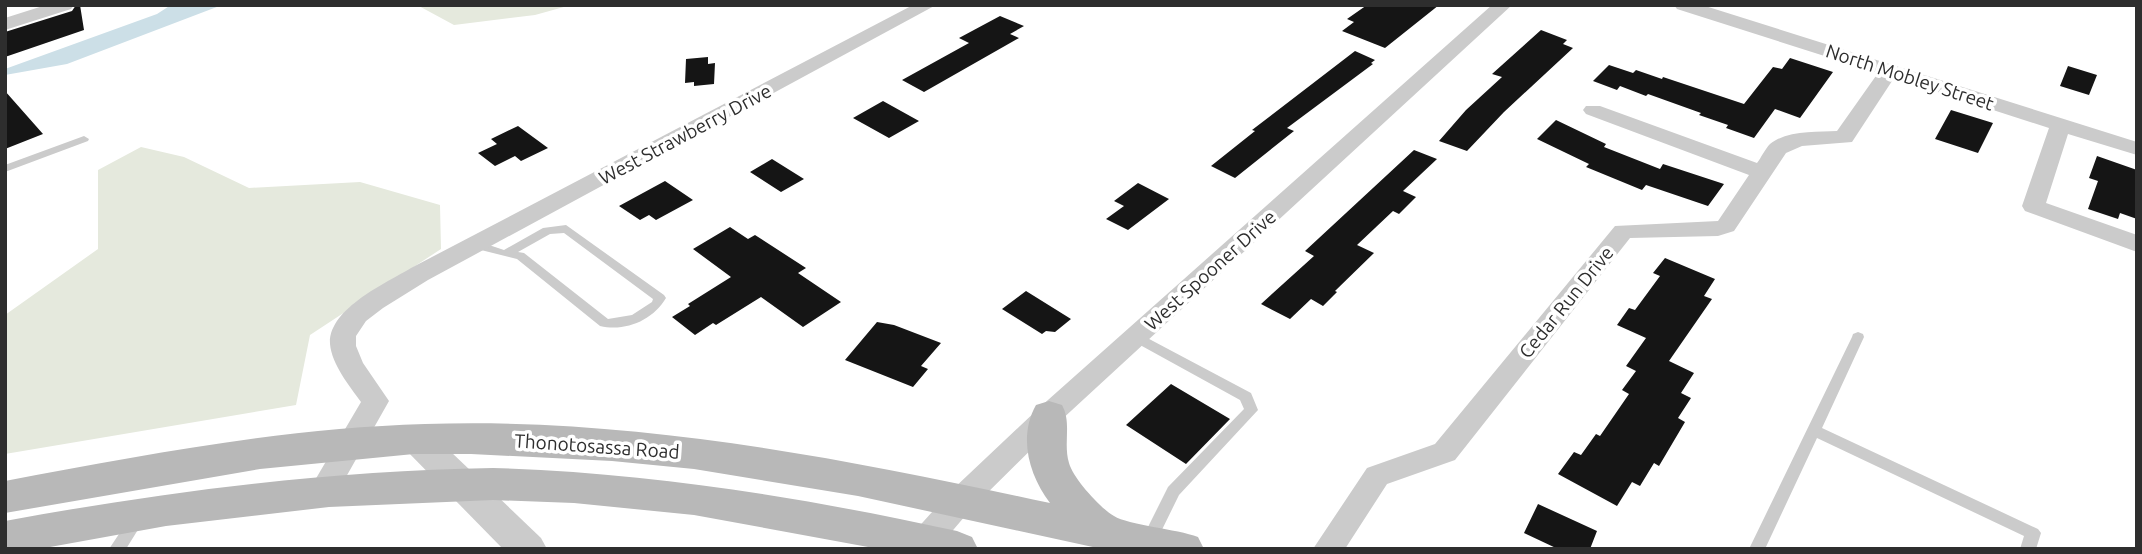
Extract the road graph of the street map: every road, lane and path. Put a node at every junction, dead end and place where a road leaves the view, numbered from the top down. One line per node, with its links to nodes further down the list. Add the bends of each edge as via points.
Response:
1 (65, 5): 5 (street)
2 (927, 5): 14 (street, West Strawberry Drive)
3 (1503, 5): 16 (street, West Spooner Drive)
4 (1683, 5): 6 (street, North Mobley Street)
5 (5, 24)
6 (1890, 70): 8 (street, North Mobley Street); 12 (street, Cedar Run Drive, via 1844,137 1788,142)
7 (1593, 110): 12 (street)
8 (2060, 125): 10 (street, North Mobley Street); 13 (street, via 2033,206)
9 (85, 139): 11 (lane)
10 (2137, 149)
11 (5, 169)
12 (1763, 173): 33 (street, Cedar Run Drive, via 1731,221 1718,229 1623,231 1445,452 1377,476)
13 (2137, 244)
14 (477, 245): 15 (lane); 21 (street, West Strawberry Drive, via 356,314 346,328 342,341 346,358 374,401)
15 (505, 254): 15 (lane, via 520,256 605,323 632,321 660,298 566,229 547,232)
16 (1136, 337): 18 (street, West Spooner Drive); 30 (lane, via 1246,397 1250,404 1251,411 1173,491)
17 (1858, 337): 19 (lane)
18 (1049, 415): 25 (street, West Spooner Drive); 27 (main road, via 1047,454 1054,475)
19 (1815, 431): 34 (lane); 35 (lane, via 2033,533)
20 (416, 439): 21 (main road, Thonotosassa Road); 22 (street); 25 (main road, Thonotosassa Road, via 607,444 708,454)
21 (347, 446): 23 (street); 24 (main road, Thonotosassa Road, via 134,473)
22 (465, 485): 23 (main road); 29 (main road, via 654,493); 32 (street)
23 (323, 492): 26 (main road)
24 (5, 497)
25 (961, 500): 27 (main road, Thonotosassa Road); 29 (street, West Spooner Drive)
26 (140, 514): 28 (main road); 31 (lane)
27 (1102, 532): 30 (main road, Thonotosassa Road)
28 (5, 538)
29 (941, 545)
30 (1166, 545)
31 (117, 549)
32 (528, 549)
33 (1328, 549)
34 (1756, 549)
35 (2028, 549)

